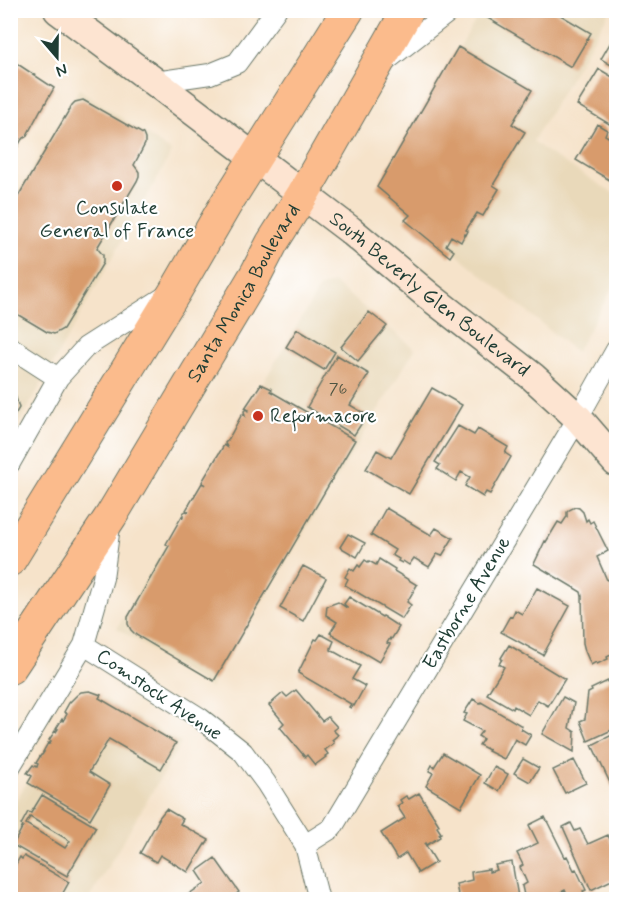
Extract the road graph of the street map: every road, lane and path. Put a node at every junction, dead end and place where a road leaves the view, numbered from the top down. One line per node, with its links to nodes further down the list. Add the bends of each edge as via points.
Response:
1 (58, 10): 7 (main road, South Beverly Glen Boulevard)
2 (276, 10): 7 (street, via 237,63 210,74)
3 (348, 10): 8 (main road)
4 (408, 10): 6 (main road, Santa Monica Boulevard)
5 (451, 10): 6 (street, Santa Monica Boulevard)
6 (375, 69): 9 (main road, Santa Monica Boulevard)
7 (155, 82): 8 (main road, South Beverly Glen Boulevard)
8 (255, 158): 9 (main road, South Beverly Glen Boulevard); 10 (main road)
9 (303, 194): 14 (main road, South Beverly Glen Boulevard); 17 (main road, Santa Monica Boulevard)
10 (176, 290): 13 (street, via 86,347); 18 (main road)
11 (10, 347): 13 (street)
12 (616, 350): 14 (street, Eastborne Avenue)
13 (58, 378): 16 (street)
14 (578, 418): 15 (main road, South Beverly Glen Boulevard); 22 (street, Eastborne Avenue, via 332,828)
15 (616, 462)
16 (10, 463)
17 (111, 516): 19 (street, Santa Monica Boulevard, via 103,578); 20 (main road, Santa Monica Boulevard)
18 (10, 560)
19 (84, 645): 21 (street, Santa Monica Boulevard); 22 (street, Comstock Avenue, via 200,718 243,752)
20 (10, 668)
21 (10, 767)
22 (305, 845): 23 (street, Comstock Avenue)
23 (319, 900)

